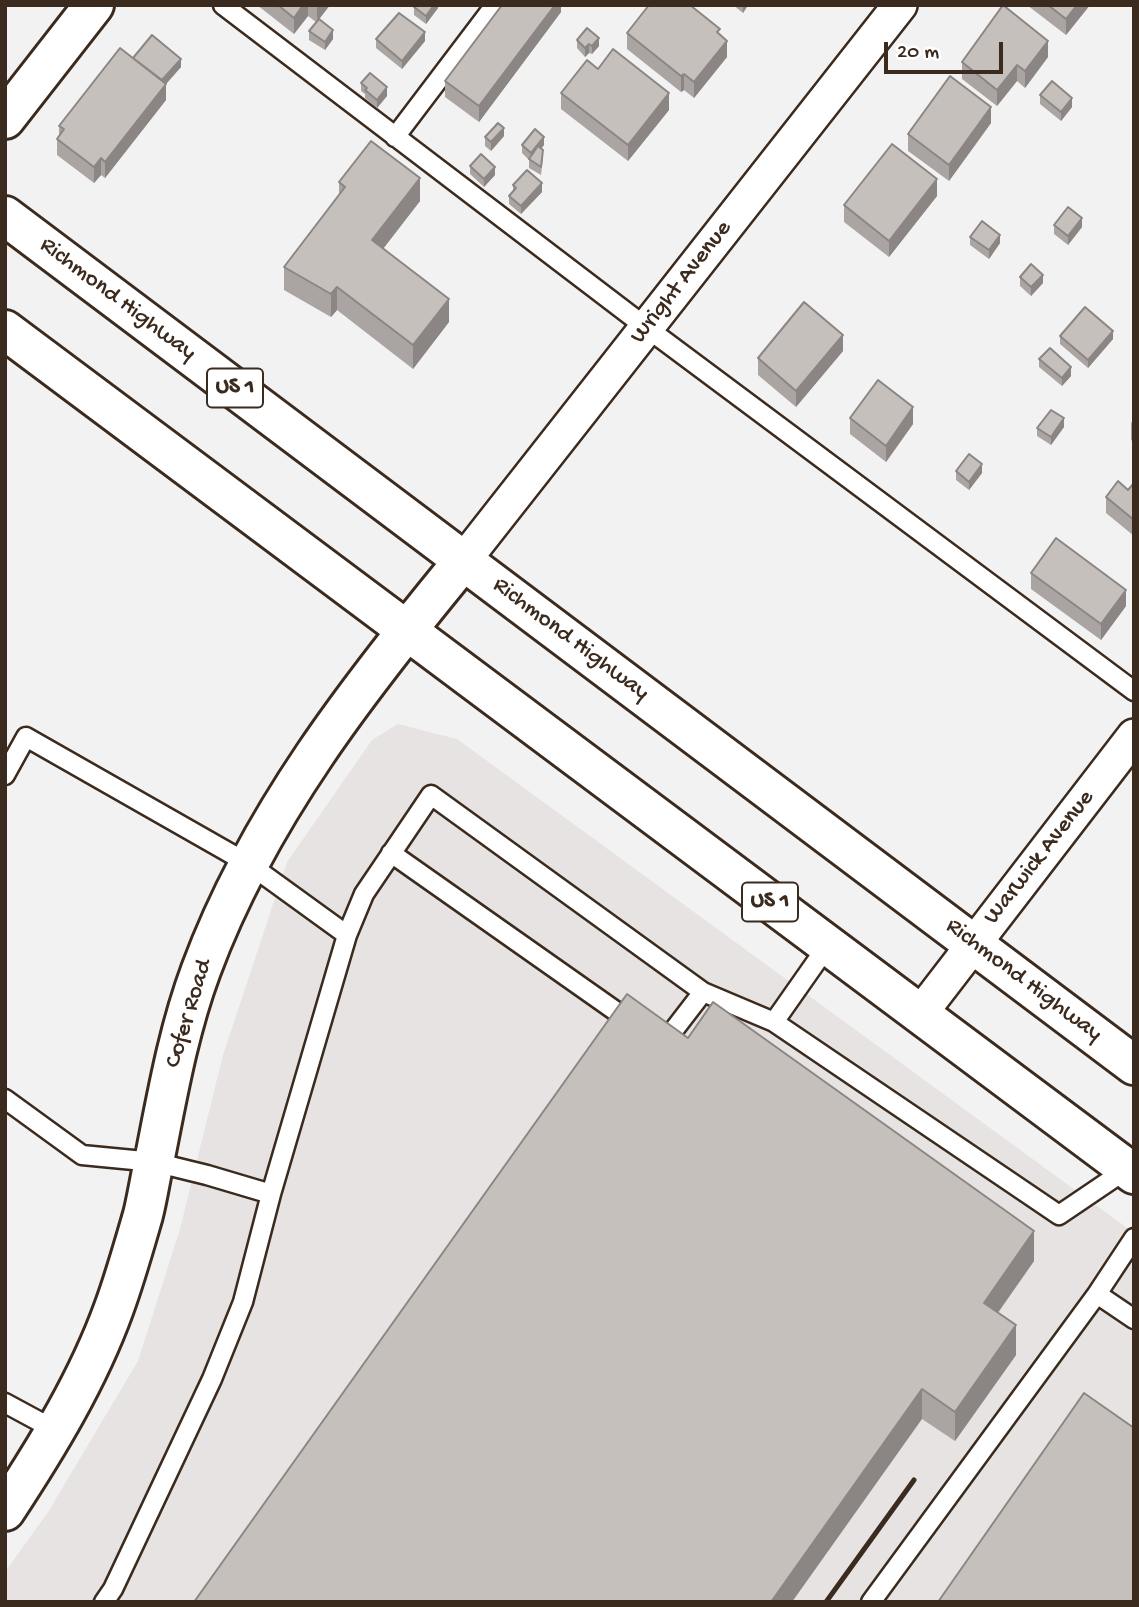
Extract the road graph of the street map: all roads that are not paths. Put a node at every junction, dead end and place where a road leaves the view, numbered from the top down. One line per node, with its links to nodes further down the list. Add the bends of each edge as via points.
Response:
1 (94, 5): 5 (main road)
2 (223, 5): 6 (lane)
3 (495, 5): 6 (lane)
4 (900, 5): 8 (street, Wright Avenue)
5 (5, 119)
6 (395, 138): 8 (lane)
7 (5, 216): 10 (main road, Richmond Highway / US 1)
8 (647, 328): 10 (street, Wright Avenue); 12 (lane)
9 (5, 330): 11 (main road, US 1)
10 (464, 560): 11 (main road, Cofer Road); 18 (main road, Richmond Highway / US 1)
11 (406, 630): 16 (main road, Cofer Road, via 308,762); 19 (main road, US 1)
12 (1134, 691)
13 (1134, 736): 18 (street, Warwick Avenue)
14 (5, 775): 16 (lane, via 26,737)
15 (391, 853): 17 (lane, via 364,894); 20 (lane, via 663,1044); 20 (lane, via 431,796)
16 (249, 864): 17 (lane); 25 (main road, Cofer Road, via 200,972 177,1048)
17 (347, 935): 27 (lane)
18 (973, 944): 21 (street, Warwick Avenue); 23 (main road, Richmond Highway / US 1)
19 (828, 945): 21 (main road, US 1); 22 (lane)
20 (703, 992): 22 (lane)
21 (920, 1014): 26 (main road, US 1)
22 (774, 1022): 26 (lane, via 1059,1214)
23 (1134, 1065)
24 (5, 1100): 25 (lane, via 82,1155)
25 (153, 1162): 27 (lane); 32 (main road, Cofer Road, via 114,1309)
26 (1130, 1172)
27 (271, 1194): 34 (lane, via 243,1302 212,1379)
28 (1134, 1238): 29 (lane)
29 (1097, 1294): 30 (lane); 35 (lane)
30 (1134, 1319)
31 (5, 1403): 32 (lane)
32 (55, 1430): 33 (main road, Cofer Road)
33 (5, 1511)
34 (104, 1602)
35 (871, 1602)

